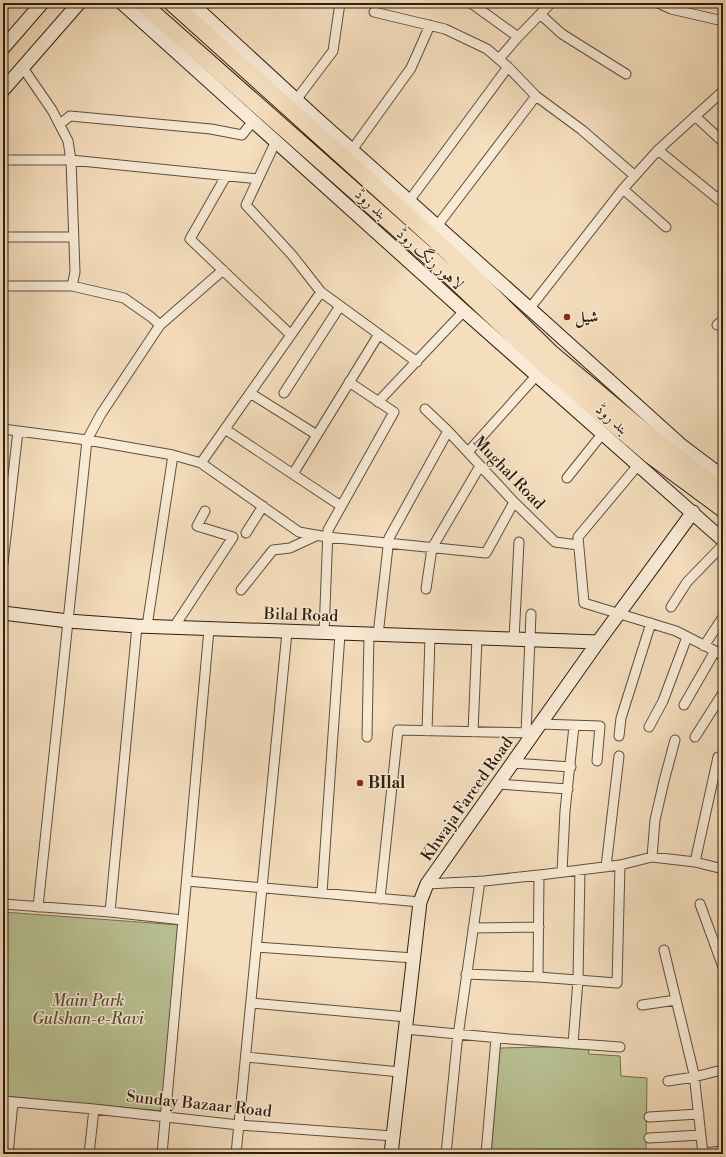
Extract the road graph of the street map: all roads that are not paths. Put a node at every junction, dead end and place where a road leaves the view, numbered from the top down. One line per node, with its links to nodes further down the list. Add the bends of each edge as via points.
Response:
1 (42, 3): 16 (main road)
2 (79, 3): 19 (main road)
3 (122, 3): 26 (main road, بند روڈ)
4 (142, 3): 69 (highway, لاہور رنگ روڈ, via 436,263 543,364)
5 (172, 3): 69 (highway, لاہور رنگ روڈ, via 447,251 552,354)
6 (192, 3): 24 (main road, بند روڈ)
7 (340, 3): 24 (street, via 333,51)
8 (471, 3): 15 (street)
9 (551, 3): 12 (street)
10 (658, 3): 13 (street, via 671,9)
11 (374, 12): 14 (street)
12 (540, 14): 15 (street); 20 (street, via 562,34)
13 (723, 21)
14 (430, 25): 17 (street, via 445,29 487,49); 30 (street, via 411,68)
15 (518, 37): 17 (street)
16 (3, 48)
17 (499, 59): 18 (street)
18 (508, 67): 23 (street); 38 (street)
19 (23, 68): 21 (main road); 27 (street)
20 (626, 74)
21 (3, 90)
22 (723, 91): 25 (street)
23 (536, 96): 35 (street, via 587,134); 40 (street)
24 (296, 100): 30 (main road, بند روڈ)
25 (694, 116): 29 (street); 31 (street)
26 (254, 121): 27 (street, via 242,135 210,129 70,116); 28 (main road, بند روڈ)
27 (60, 124): 33 (street, via 68,141)
28 (276, 141): 36 (street); 50 (main road, بند روڈ)
29 (723, 142)
30 (352, 150): 38 (main road, بند روڈ)
31 (658, 150): 35 (street); 39 (street)
32 (3, 160): 33 (street)
33 (71, 160): 34 (street); 43 (street)
34 (226, 176): 36 (street); 44 (street, via 190,239)
35 (635, 176): 37 (street)
36 (258, 179): 47 (street, via 246,205 292,255)
37 (623, 189): 41 (street); 49 (street)
38 (409, 201): 40 (main road, بند روڈ)
39 (723, 202)
40 (437, 226): 49 (main road, بند روڈ)
41 (666, 227)
42 (3, 237): 43 (street)
43 (74, 237): 46 (street, via 75,272)
44 (223, 270): 51 (street); 53 (street)
45 (3, 286): 46 (street)
46 (72, 286): 51 (street, via 124,298)
47 (321, 292): 48 (street); 53 (street)
48 (340, 306): 52 (street); 58 (street)
49 (530, 308): 75 (main road, بند روڈ, via 682,446)
50 (464, 311): 54 (street); 55 (main road, بند روڈ)
51 (160, 326): 67 (street, via 101,414)
52 (379, 334): 54 (street); 56 (street)
53 (291, 335): 57 (street)
54 (417, 362): 59 (street)
55 (537, 375): 65 (main road, بند روڈ); 68 (street)
56 (349, 382): 59 (street); 66 (street)
57 (250, 393): 62 (street); 66 (street)
58 (284, 393)
59 (378, 402): 78 (street, via 394,412)
60 (425, 409): 64 (street, Mughal Road)
61 (3, 429): 63 (street)
62 (225, 429): 71 (street); 73 (street)
63 (18, 431): 67 (street); 90 (street)
64 (448, 431): 68 (street, Mughal Road); 86 (street)
65 (603, 433): 69 (main road, بند روڈ); 74 (street)
66 (317, 435): 73 (street)
67 (87, 440): 70 (street); 98 (street)
68 (468, 452): 72 (street, Mughal Road)
69 (648, 454): 75 (highway, لاہور رنگ روڈ); 79 (highway, لاہور رنگ روڈ); 81 (main road, بند روڈ); 87 (street, via 578,538)
70 (173, 455): 71 (street); 100 (street)
71 (201, 463): 77 (street)
72 (480, 466): 76 (street, Mughal Road); 89 (street)
73 (293, 474): 78 (street)
74 (567, 478)
75 (721, 485)
76 (514, 502): 87 (street, Mughal Road, via 555,542); 89 (street, via 486,553)
77 (263, 506): 82 (street); 83 (street, via 299,532)
78 (341, 506): 83 (street)
79 (723, 509)
80 (205, 512): 101 (street, via 197,526 233,537)
81 (693, 512): 84 (main road, بند روڈ); 96 (main road, Khwaja Fareed Road)
82 (246, 533)
83 (323, 536): 86 (street); 92 (street, via 290,548 273,550); 104 (street)
84 (723, 540)
85 (519, 542): 110 (street)
86 (388, 544): 89 (street); 106 (street)
87 (578, 545): 96 (street, via 584,602)
88 (723, 545): 93 (street, via 687,582)
89 (432, 548): 91 (street)
90 (3, 563)
91 (426, 589)
92 (241, 590)
93 (671, 607)
94 (3, 613): 98 (main road, Bilal Road)
95 (531, 614): 111 (street)
96 (619, 614): 99 (street); 112 (main road, Khwaja Fareed Road)
97 (723, 617): 113 (street)
98 (68, 621): 100 (main road, Bilal Road); 150 (street)
99 (651, 623): 108 (street); 122 (street, via 620,718)
100 (142, 626): 101 (main road, Bilal Road); 151 (street)
101 (174, 627): 102 (main road, Bilal Road)
102 (209, 629): 103 (main road, Bilal Road); 141 (street)
103 (286, 632): 104 (main road, Bilal Road); 144 (street)
104 (324, 633): 105 (main road, Bilal Road)
105 (340, 634): 106 (main road, Bilal Road); 145 (street)
106 (374, 635): 107 (main road, Bilal Road); 123 (street)
107 (430, 637): 109 (main road, Bilal Road); 120 (street)
108 (687, 637): 113 (street); 118 (street, via 663,701)
109 (477, 638): 110 (main road, Bilal Road); 121 (street)
110 (514, 640): 111 (main road, Bilal Road)
111 (530, 640): 112 (main road, Bilal Road); 119 (street)
112 (598, 642): 119 (main road, Khwaja Fareed Road)
113 (704, 646): 114 (street)
114 (719, 653): 116 (street)
115 (723, 693): 124 (street)
116 (684, 705)
117 (574, 726): 119 (street); 128 (street, via 600,726); 130 (street)
118 (649, 727)
119 (533, 730): 121 (street); 129 (main road, Khwaja Fareed Road)
120 (427, 731): 121 (street); 146 (street, via 398,730)
121 (473, 732)
122 (619, 736)
123 (367, 737)
124 (695, 737)
125 (675, 740): 133 (street, via 655,820)
126 (619, 756): 136 (street)
127 (718, 757): 134 (street)
128 (597, 761)
129 (513, 763): 130 (street); 131 (main road, Khwaja Fareed Road)
130 (570, 767): 132 (street)
131 (498, 784): 132 (street); 143 (main road, Khwaja Fareed Road)
132 (568, 789): 139 (street)
133 (652, 857): 134 (street); 135 (street)
134 (695, 862): 137 (street)
135 (620, 865): 136 (street); 161 (street, via 617,983)
136 (606, 867): 138 (street)
137 (723, 868)
138 (580, 870): 139 (street); 161 (street)
139 (562, 872): 140 (street)
140 (539, 875): 142 (street); 153 (street)
141 (187, 881): 144 (street); 152 (street)
142 (480, 881): 143 (street); 154 (street)
143 (427, 884): 147 (main road, Khwaja Fareed Road)
144 (262, 888): 145 (street); 155 (street)
145 (322, 893): 146 (street)
146 (380, 899): 147 (street)
147 (420, 902): 157 (main road, Khwaja Fareed Road)
148 (3, 904): 150 (street)
149 (700, 904): 158 (street)
150 (38, 907): 151 (street)
151 (110, 912): 152 (street)
152 (183, 920): 179 (street)
153 (539, 927): 154 (street); 160 (street)
154 (473, 928): 159 (street)
155 (256, 947): 157 (street); 163 (street)
156 (664, 950): 162 (street)
157 (414, 958): 165 (main road, Khwaja Fareed Road)
158 (723, 967)
159 (466, 974): 160 (street); 166 (street)
160 (538, 977): 161 (street)
161 (578, 980): 168 (street)
162 (676, 1000): 164 (street); 173 (street)
163 (251, 1002): 165 (street); 170 (street)
164 (642, 1005)
165 (406, 1023): 166 (street); 172 (main road, Khwaja Fareed Road)
166 (458, 1034): 167 (street); 191 (street)
167 (496, 1038): 168 (street); 192 (street)
168 (573, 1044): 169 (street)
169 (620, 1048)
170 (246, 1057): 172 (street); 181 (street)
171 (722, 1070): 173 (street)
172 (400, 1072): 183 (main road, Khwaja Fareed Road)
173 (694, 1077): 174 (street); 178 (street)
174 (668, 1081)
175 (3, 1101): 176 (street, Sunday Bazaar Road)
176 (13, 1102): 177 (street, Sunday Bazaar Road); 186 (street)
177 (94, 1108): 179 (street, Sunday Bazaar Road); 187 (street)
178 (698, 1114): 180 (street); 182 (street)
179 (166, 1116): 181 (street, Sunday Bazaar Road); 188 (street)
180 (649, 1118)
181 (239, 1125): 183 (street, Sunday Bazaar Road); 189 (street)
182 (701, 1135): 184 (street); 193 (street)
183 (393, 1136): 190 (main road, Khwaja Fareed Road)
184 (649, 1138)
185 (723, 1151): 193 (street)
186 (8, 1154)
187 (89, 1154)
188 (162, 1154)
189 (236, 1154)
190 (391, 1154)
191 (446, 1154)
192 (486, 1154)
193 (703, 1154)

